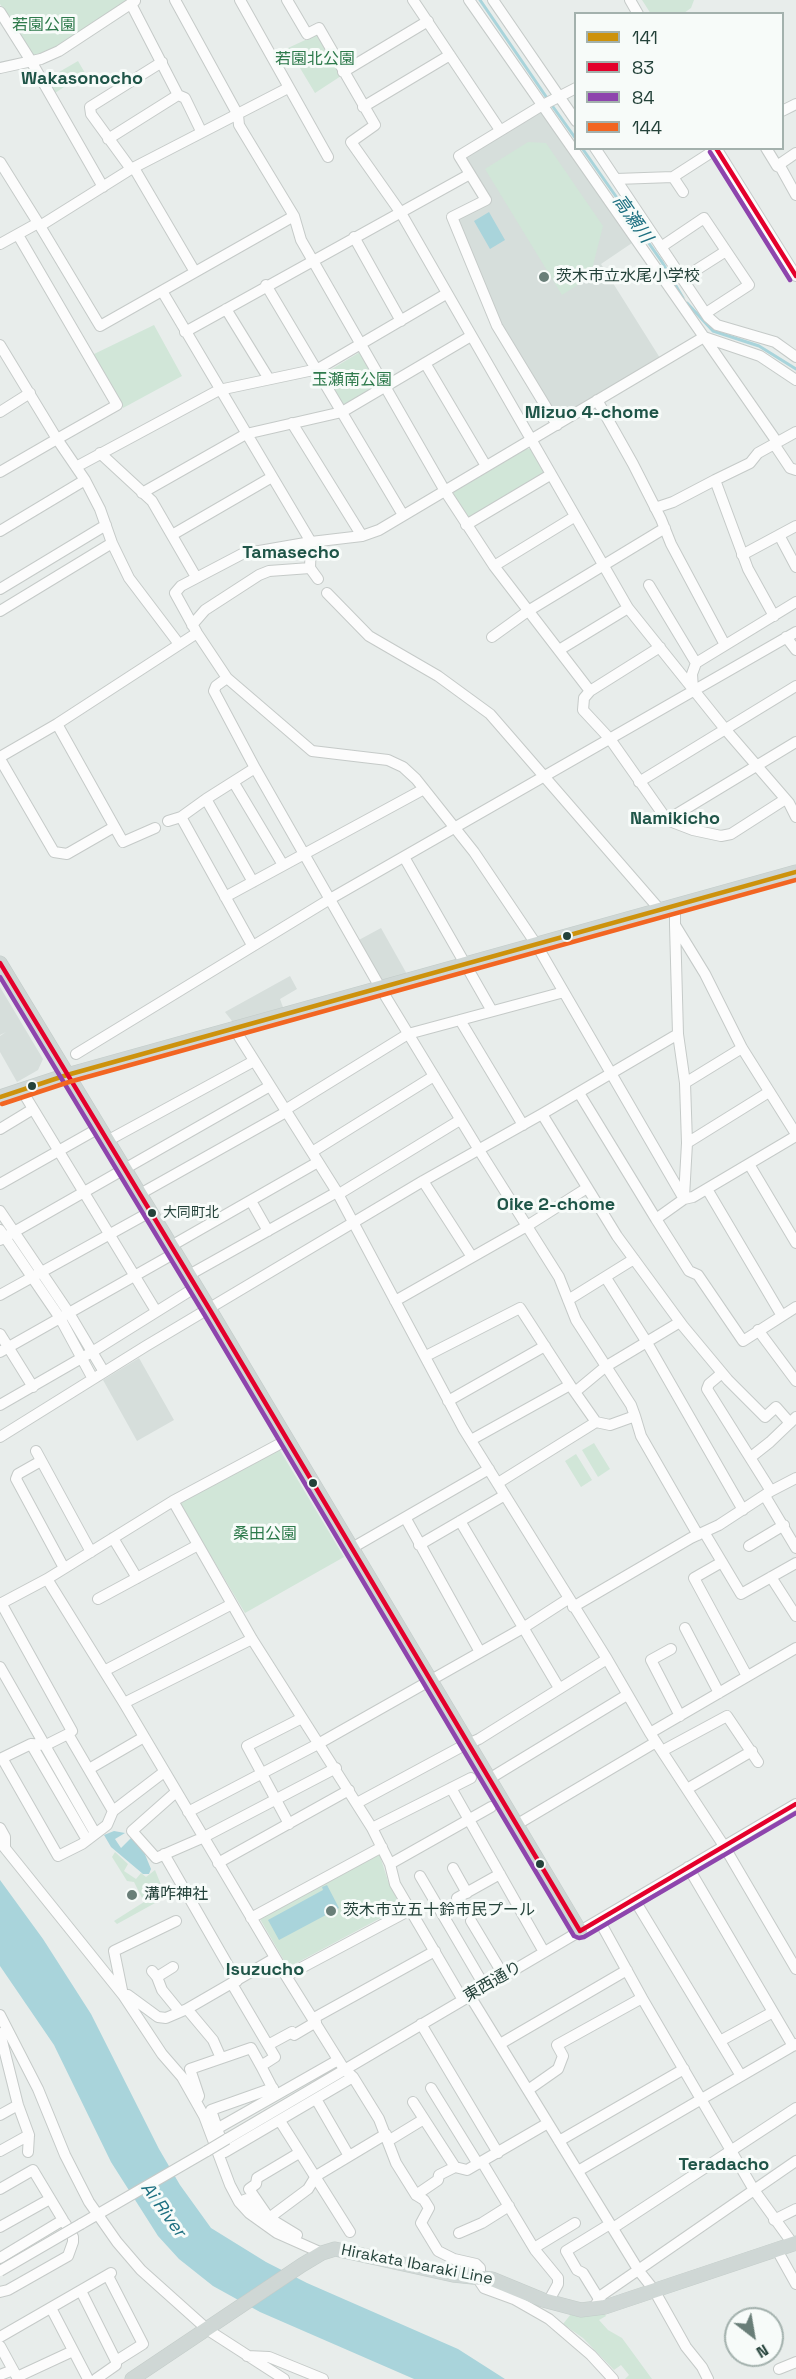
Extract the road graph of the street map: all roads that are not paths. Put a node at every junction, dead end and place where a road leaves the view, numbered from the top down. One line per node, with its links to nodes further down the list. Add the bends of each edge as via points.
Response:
1 (175, 0): 22 (street)
2 (240, 0): 16 (street)
3 (287, 0): 15 (street, via 307,34 319,28)
4 (413, 0): 9 (street)
5 (469, 0): 20 (street)
6 (493, 0): 19 (street)
7 (134, 1): 12 (street, via 59,51); 13 (street)
8 (0, 12): 10 (street)
9 (428, 21): 11 (street); 15 (street)
10 (4, 28): 12 (street)
11 (450, 55): 21 (street); 24 (street)
12 (31, 61): 14 (street); 39 (street)
13 (162, 62): 18 (street); 26 (street, via 90,106)
14 (0, 68)
15 (343, 72): 21 (street)
16 (288, 88): 22 (street); 32 (street)
17 (574, 89): 19 (street)
18 (178, 95): 25 (street, via 185,98); 26 (street)
19 (559, 97): 20 (street); 23 (street)
20 (541, 106): 24 (street); 62 (street)
21 (363, 107): 42 (street, via 375,125 351,142)
22 (238, 115): 25 (street); 43 (street, via 239,125)
23 (574, 118)
24 (500, 130): 36 (street, via 459,156)
25 (201, 131): 35 (street)
26 (108, 139): 35 (street)
27 (596, 150): 38 (street)
28 (715, 150): 37 (street)
29 (718, 150): 52 (street)
30 (767, 150): 34 (street)
31 (796, 153): 34 (street)
32 (328, 157)
33 (0, 162): 44 (street)
34 (777, 166): 41 (street)
35 (133, 169): 39 (street); 51 (street)
36 (470, 174): 42 (street); 77 (street, via 486,200 452,217 497,326)
37 (673, 177): 38 (street); 40 (street)
38 (616, 179): 48 (street)
39 (104, 187): 44 (street)
40 (683, 192)
41 (796, 195)
42 (400, 213): 46 (street); 56 (street)
43 (294, 216): 50 (street); 51 (street)
44 (39, 224): 45 (street); 55 (street, via 100,326)
45 (18, 235): 47 (street); 80 (street, via 117,405)
46 (354, 237): 50 (street); 59 (street)
47 (0, 244)
48 (661, 247): 49 (street, via 704,219); 53 (street)
49 (726, 252): 53 (street); 58 (street, via 749,285)
50 (312, 260): 54 (street); 63 (street)
51 (195, 272): 55 (street)
52 (796, 276)
53 (682, 279): 58 (street)
54 (266, 285): 57 (street); 67 (street)
55 (162, 291): 60 (street)
56 (446, 294): 59 (street); 61 (street)
57 (226, 309): 60 (street); 68 (street)
58 (705, 313): 65 (street, via 717,325 775,342)
59 (401, 321): 63 (street)
60 (185, 332): 71 (street)
61 (471, 336): 66 (street); 81 (street)
62 (704, 337): 69 (street, via 760,356); 73 (street); 82 (street)
63 (361, 345): 67 (street); 70 (street)
64 (2, 351): 72 (street)
65 (796, 357)
66 (425, 363): 70 (street); 84 (street)
67 (318, 369): 68 (street); 75 (street)
68 (269, 379): 71 (street)
69 (796, 380)
70 (385, 386): 75 (street); 92 (street)
71 (219, 390): 79 (street); 83 (street)
72 (30, 393): 74 (street); 80 (street)
73 (597, 400): 77 (street); 94 (street)
74 (0, 412)
75 (342, 412): 76 (street); 95 (street)
76 (292, 423): 79 (street); 104 (street)
77 (557, 425): 81 (street)
78 (796, 432): 82 (street)
79 (246, 434): 89 (street); 93 (street)
80 (57, 439): 85 (street); 87 (street)
81 (531, 440): 84 (street); 88 (street)
82 (775, 443): 86 (street, via 790,468); 91 (street, via 750,463)
83 (100, 453): 85 (street); 93 (street)
84 (486, 466): 92 (street)
85 (76, 467): 90 (street)
86 (796, 470)
87 (0, 472)
88 (550, 475): 96 (street); 98 (street)
89 (272, 477): 103 (street); 105 (street)
90 (85, 480): 97 (street); 101 (street)
91 (715, 480): 94 (street); 107 (street)
92 (445, 491): 95 (street); 98 (street)
93 (142, 493): 103 (street, via 152,501)
94 (656, 508): 100 (street)
95 (403, 515): 104 (street)
96 (574, 517): 109 (street); 110 (street)
97 (105, 525): 106 (street); 108 (street)
98 (466, 525): 110 (street)
99 (796, 526): 102 (street)
100 (665, 528): 109 (street); 129 (street)
101 (0, 531)
102 (778, 535): 107 (street); 111 (street)
103 (172, 536): 113 (street)
104 (362, 536): 105 (street)
105 (311, 542): 112 (street); 113 (street, via 242,554)
106 (112, 543): 114 (street); 128 (street, via 129,578)
107 (742, 555): 123 (street)
108 (42, 563): 114 (street); 117 (street)
109 (603, 565): 120 (street); 122 (street)
110 (494, 566): 122 (street)
111 (796, 567)
112 (310, 568): 115 (street); 124 (street, via 259,574 205,610)
113 (196, 577): 124 (street, via 174,593)
114 (52, 578): 121 (street)
115 (318, 579)
116 (649, 585): 133 (street)
117 (0, 589)
118 (327, 593): 145 (street, via 369,636 438,676 490,714)
119 (796, 603): 123 (street)
120 (628, 608): 130 (street); 131 (street)
121 (0, 611)
122 (528, 611): 126 (street); 131 (street)
123 (774, 616): 129 (street)
124 (195, 629): 128 (street); 134 (street)
125 (796, 632): 127 (street)
126 (492, 637)
127 (786, 637): 132 (street); 136 (street)
128 (179, 644): 138 (street)
129 (725, 645): 133 (street)
130 (660, 647): 136 (street); 137 (street)
131 (559, 650): 137 (street)
132 (796, 650)
133 (696, 663): 136 (street)
134 (227, 678): 144 (street, via 214,691); 148 (street, via 312,751 388,760 403,766)
135 (796, 686): 139 (street)
136 (693, 689): 139 (street); 140 (street)
137 (590, 691): 140 (street, via 584,698 583,710)
138 (57, 724): 142 (street); 155 (street)
139 (725, 729): 143 (street); 146 (street)
140 (610, 739): 145 (street); 146 (street)
141 (796, 742): 143 (street)
142 (0, 758): 155 (street, via 54,852 67,854)
143 (756, 766): 150 (street); 153 (street)
144 (255, 768): 147 (street); 158 (street)
145 (543, 776): 157 (street); 165 (street)
146 (639, 782): 153 (street)
147 (234, 783): 149 (street); 160 (street)
148 (424, 789): 157 (street); 158 (street)
149 (206, 799): 151 (street); 162 (street)
150 (790, 801): 152 (street); 153 (street, via 721,836)
151 (181, 816): 154 (street); 163 (street)
152 (796, 817)
153 (667, 820)
154 (168, 821)
155 (114, 827): 156 (street, via 123,842)
156 (154, 828)
157 (454, 829): 159 (street); 168 (street, via 474,852)
158 (304, 854): 160 (street); 164 (street)
159 (404, 857): 164 (street); 170 (street)
160 (283, 865): 162 (street)
161 (796, 872): 165 (main road)
162 (253, 882): 163 (street)
163 (225, 897): 167 (street)
164 (330, 899): 167 (street); 171 (street)
165 (668, 909): 166 (street); 168 (main road)
166 (675, 925): 177 (street); 178 (street)
167 (252, 945): 179 (street)
168 (536, 945): 170 (main road); 172 (street)
169 (0, 963): 182 (main road)
170 (465, 965): 171 (main road); 173 (street)
171 (381, 989): 175 (main road); 176 (street)
172 (564, 992): 173 (street); 181 (street)
173 (492, 1011): 174 (street)
174 (460, 1020): 176 (street); 194 (street)
175 (235, 1030): 180 (street); 182 (main road)
176 (408, 1034): 183 (street); 191 (street)
177 (678, 1034): 181 (street); 184 (street)
178 (742, 1048): 184 (street); 187 (street)
179 (76, 1054)
180 (255, 1061): 185 (street); 198 (street)
181 (610, 1073): 188 (street); 213 (street)
182 (68, 1075): 186 (main road); 195 (main road)
183 (434, 1076): 193 (street); 202 (street)
184 (685, 1083): 199 (street)
185 (270, 1086): 191 (street); 205 (street)
186 (21, 1089): 189 (main road); 190 (street)
187 (769, 1092): 197 (street); 199 (street)
188 (579, 1093): 192 (street); 217 (street)
189 (1, 1094)
190 (33, 1109): 196 (street); 201 (street)
191 (286, 1111): 202 (street); 212 (street)
192 (542, 1114): 194 (street); 208 (street)
193 (460, 1120): 200 (street); 211 (street)
194 (523, 1125): 200 (street)
195 (99, 1128): 198 (main road); 201 (street)
196 (0, 1129)
197 (796, 1135): 204 (street)
198 (107, 1141): 205 (main road)
199 (687, 1143): 213 (street)
200 (479, 1150): 206 (street); 219 (street)
201 (58, 1151): 207 (street); 210 (street)
202 (312, 1152): 203 (street)
203 (318, 1162): 211 (street); 214 (street)
204 (749, 1164): 209 (street); 223 (street)
205 (124, 1168): 210 (street); 212 (main road)
206 (423, 1181): 218 (street); 225 (street)
207 (0, 1184)
208 (587, 1188): 219 (street); 226 (street)
209 (707, 1189): 213 (street); 238 (street)
210 (83, 1191): 221 (street); 222 (street)
211 (338, 1193): 218 (street); 220 (street)
212 (140, 1194): 216 (main road)
213 (684, 1199): 217 (street)
214 (251, 1201): 220 (street); 224 (street)
215 (0, 1212): 221 (street)
216 (150, 1212): 222 (street); 224 (main road)
217 (656, 1219): 240 (street, via 689,1271 698,1275 743,1341)
218 (354, 1224): 232 (street); 235 (street)
219 (527, 1226): 225 (street); 233 (street, via 559,1277)
220 (268, 1231): 230 (street)
221 (5, 1235): 227 (street)
222 (110, 1235): 227 (street); 228 (street)
223 (796, 1243)
224 (173, 1250): 228 (street); 230 (main road)
225 (472, 1257): 232 (street)
226 (634, 1259): 229 (street); 239 (street)
227 (37, 1275): 231 (street); 237 (street)
228 (135, 1276): 236 (street); 237 (street)
229 (606, 1278): 233 (street); 242 (street)
230 (192, 1281): 235 (main road); 236 (street)
231 (0, 1295)
232 (395, 1300): 246 (street)
233 (568, 1300): 248 (street)
234 (796, 1307): 238 (street)
235 (210, 1310): 249 (street); 261 (main road)
236 (156, 1311): 245 (street)
237 (64, 1316): 244 (street); 245 (street); 247 (street)
238 (782, 1316): 240 (street)
239 (680, 1322): 242 (street); 250 (street)
240 (758, 1330): 252 (street)
241 (0, 1334): 244 (street)
242 (646, 1341): 248 (street); 270 (street)
243 (545, 1346): 246 (street, via 520,1308); 254 (street); 255 (street)
244 (4, 1350): 253 (street)
245 (92, 1352): 247 (street); 249 (street)
246 (426, 1356): 255 (street)
247 (81, 1358): 251 (street); 253 (street)
248 (605, 1367): 254 (street); 257 (street)
249 (104, 1372): 251 (street)
250 (722, 1373): 259 (street, via 765,1417 776,1407); 263 (street, via 707,1389)
251 (93, 1379): 260 (street)
252 (796, 1381)
253 (33, 1387): 256 (street)
254 (572, 1389): 258 (street); 262 (street)
255 (448, 1401): 262 (street)
256 (0, 1406)
257 (635, 1416): 258 (street, via 610,1425); 274 (street, via 641,1436)
258 (596, 1422): 266 (street)
259 (794, 1422): 263 (street)
260 (0, 1437)
261 (287, 1440): 269 (street); 279 (main road)
262 (471, 1440): 264 (street)
263 (750, 1457): 267 (street)
264 (489, 1469): 266 (street); 271 (street)
265 (796, 1478): 267 (street)
266 (498, 1483): 268 (street)
267 (768, 1493): 270 (street); 273 (street)
268 (505, 1495): 272 (street); 290 (street)
269 (173, 1501): 275 (street); 276 (street)
270 (742, 1510): 274 (street)
271 (405, 1519): 277 (street); 279 (street)
272 (460, 1521): 277 (street); 293 (street)
273 (783, 1525): 278 (street); 280 (street)
274 (701, 1534): 282 (street); 290 (street)
275 (114, 1538): 281 (street); 286 (street)
276 (198, 1545): 286 (street); 291 (street)
277 (420, 1545): 297 (street)
278 (749, 1546)
279 (352, 1548): 303 (main road)
280 (796, 1548)
281 (91, 1552): 284 (street); 284 (street, via 39,1456 16,1479)
282 (722, 1562): 285 (street, via 741,1594); 302 (street, via 694,1578)
283 (796, 1563): 285 (street)
284 (64, 1568): 287 (street)
285 (771, 1576): 292 (street)
286 (136, 1578): 288 (street)
287 (47, 1579): 289 (street); 301 (street)
288 (98, 1599)
289 (1, 1603): 310 (street, via 72,1731)
290 (570, 1603): 293 (street); 299 (street)
291 (232, 1604): 295 (street); 301 (street)
292 (796, 1616)
293 (523, 1628): 297 (street); 304 (street)
294 (685, 1628): 305 (street)
295 (252, 1639): 307 (street); 309 (street)
296 (671, 1649): 308 (street, via 651,1660)
297 (480, 1652): 303 (street)
298 (794, 1653): 302 (street)
299 (607, 1659): 304 (street); 306 (street)
300 (0, 1667): 314 (street)
301 (104, 1671): 307 (street)
302 (747, 1676): 305 (street)
303 (430, 1680): 315 (street); 316 (main road)
304 (559, 1688): 316 (street)
305 (719, 1692): 308 (street)
306 (627, 1695): 312 (street); 325 (street)
307 (124, 1703): 311 (street)
308 (680, 1716): 312 (street)
309 (302, 1718): 315 (street); 323 (street, via 247,1746)
310 (68, 1734): 314 (street); 321 (street)
311 (144, 1737): 321 (street); 322 (street)
312 (656, 1742): 317 (street, via 727,1716); 327 (street); 338 (street)
313 (31, 1744): 314 (street); 318 (street); 341 (street)
314 (46, 1744): 341 (street)
315 (318, 1744): 320 (street); 323 (street)
316 (468, 1744): 325 (main road); 331 (street)
317 (752, 1751): 319 (street); 327 (street)
318 (1, 1758): 341 (street, via 58,1856)
319 (758, 1761)
320 (336, 1768): 328 (street); 330 (street)
321 (89, 1769): 334 (street)
322 (164, 1772): 329 (street); 334 (street)
323 (261, 1774): 330 (street); 335 (street)
324 (471, 1778): 326 (street)
325 (489, 1779): 338 (main road)
326 (451, 1788): 336 (street); 340 (street)
327 (687, 1789): 344 (street)
328 (349, 1790): 331 (street); 337 (street)
329 (176, 1792): 335 (street); 346 (street, via 132,1831 156,1858)
330 (276, 1800): 337 (street); 342 (street)
331 (357, 1803): 340 (street)
332 (796, 1804): 344 (street, 東西通り)
333 (491, 1808): 336 (street)
334 (113, 1811): 341 (street, via 107,1824)
335 (188, 1812): 342 (street)
336 (469, 1819): 348 (street); 351 (street)
337 (289, 1824): 347 (street)
338 (516, 1825): 359 (main road)
339 (0, 1828): 343 (street, via 5,1838)
340 (372, 1828): 345 (street)
341 (91, 1837)
342 (202, 1838): 346 (street); 347 (street)
343 (3, 1845): 370 (street)
344 (724, 1846): 349 (street, 東西通り); 364 (street)
345 (382, 1847): 348 (street); 355 (street)
346 (164, 1854): 368 (street)
347 (218, 1863): 355 (street)
348 (390, 1864): 354 (street, via 395,1884)
349 (688, 1867): 353 (street, 東西通り); 374 (street)
350 (453, 1868): 351 (street, via 462,1896)
351 (500, 1874): 361 (street)
352 (420, 1876): 369 (street)
353 (634, 1899): 356 (street, 東西通り); 379 (street)
354 (410, 1910): 360 (street); 366 (street)
355 (251, 1918): 362 (street)
356 (599, 1920): 359 (street, 東西通り); 365 (street)
357 (176, 1921): 370 (street, via 114,1951)
358 (471, 1921): 367 (street)
359 (579, 1931): 361 (street, 東西通り)
360 (435, 1951): 371 (street); 376 (street)
361 (544, 1952): 367 (street, 東西通り)
362 (275, 1958): 366 (street); 368 (street)
363 (173, 1967): 373 (street, via 154,1974 162,1990)
364 (796, 1969)
365 (627, 1970): 372 (street); 380 (street)
366 (286, 1976): 376 (street)
367 (504, 1976): 369 (street, 東西通り)
368 (234, 1982): 373 (street); 381 (street)
369 (485, 1987): 371 (street, 東西通り)
370 (123, 1995): 373 (street, via 158,2017); 393 (street)
371 (467, 1998): 377 (street, 東西通り); 380 (street)
372 (642, 1998): 386 (street); 389 (street, via 557,2045 563,2056 558,2069)
373 (183, 2011): 383 (street, via 213,2040)
374 (773, 2012): 379 (street); 382 (street)
375 (0, 2017): 423 (street, via 38,2089 65,2155)
376 (315, 2020): 381 (street, via 294,2035 292,2032); 385 (street)
377 (421, 2024): 385 (street, 東西通り); 409 (street)
378 (0, 2033): 395 (street)
379 (720, 2041): 387 (street)
380 (500, 2044): 389 (street)
381 (268, 2045): 384 (street, via 275,2057)
382 (794, 2045): 387 (street)
383 (221, 2058): 384 (street, via 250,2048); 393 (street, via 190,2069 199,2096)
384 (261, 2066): 390 (street)
385 (345, 2069): 390 (street); 391 (street); 403 (street, via 380,2119); 423 (street, 東西通り, bridge)
386 (684, 2069): 392 (street); 404 (street)
387 (741, 2076): 392 (street)
388 (431, 2088): 412 (street)
389 (528, 2090): 400 (street)
390 (275, 2092): 401 (street); 401 (street, via 211,2110)
391 (316, 2098): 399 (street); 410 (street)
392 (701, 2099): 406 (street); 414 (street)
393 (196, 2101): 401 (street)
394 (413, 2102): 398 (street)
395 (18, 2105): 397 (street); 402 (street)
396 (796, 2108): 406 (street)
397 (0, 2115)
398 (424, 2119): 403 (street); 413 (street)
399 (280, 2121): 401 (street, via 225,2152); 408 (street)
400 (548, 2123): 404 (street); 409 (street)
401 (215, 2131): 420 (street, via 230,2185)
402 (30, 2135): 405 (street); 407 (street)
403 (387, 2137): 410 (street); 418 (street, via 396,2163)
404 (559, 2141): 414 (street)
405 (0, 2151)
406 (732, 2151): 417 (street); 428 (street)
407 (28, 2152)
408 (299, 2153): 415 (street); 424 (street, via 257,2178 249,2189)
409 (498, 2153): 412 (street)
410 (349, 2156): 415 (street)
411 (796, 2161): 417 (street)
412 (480, 2163): 413 (street, via 467,2170); 421 (street)
413 (455, 2167): 418 (street)
414 (578, 2171): 428 (street)
415 (316, 2176): 424 (street, via 308,2189); 430 (street)
416 (0, 2189): 419 (street, via 33,2170)
417 (754, 2190): 426 (street); 438 (street)
418 (416, 2195): 439 (street, via 429,2208 421,2223 438,2251 476,2264 480,2268)
419 (50, 2199): 425 (street); 429 (street)
420 (239, 2202): 424 (street, via 247,2199); 434 (street, via 277,2233)
421 (509, 2206): 431 (street); 433 (street)
422 (796, 2209): 426 (street)
423 (101, 2212): 437 (street, 東西通り, bridge); 447 (street, via 126,2260)
424 (269, 2218): 434 (street, via 308,2240)
425 (63, 2220): 436 (street); 443 (street, via 74,2242 68,2256)
426 (774, 2220): 432 (street)
427 (574, 2223): 433 (street)
428 (612, 2226): 438 (street); 445 (street, via 566,2251 583,2273)
429 (0, 2227)
430 (350, 2232)
431 (459, 2233)
432 (795, 2244): 435 (main road, Hirakata Ibaraki Line)
433 (534, 2248): 444 (street, via 558,2278)
434 (317, 2250): 439 (main road, Hirakata Ibaraki Line, via 350,2251); 447 (main road, Hirakata Ibaraki Line)
435 (777, 2250): 440 (street); 441 (main road, Hirakata Ibaraki Line)
436 (0, 2258)
437 (0, 2271)
438 (639, 2271): 441 (street); 445 (street)
439 (479, 2278): 444 (main road, Hirakata Ibaraki Line, via 509,2284); 462 (street, via 484,2288 549,2319)
440 (796, 2284)
441 (654, 2290): 445 (main road, Hirakata Ibaraki Line); 463 (street)
442 (81, 2291): 446 (street); 452 (street); 452 (street, via 109,2274 143,2344)
443 (0, 2292)
444 (548, 2302): 445 (main road, Hirakata Ibaraki Line, via 581,2310)
445 (596, 2304)
446 (51, 2308): 448 (street); 450 (street)
447 (212, 2327): 451 (street); 459 (main road, Hirakata Ibaraki Line)
448 (0, 2337)
449 (0, 2346): 456 (street)
450 (73, 2351): 456 (street); 457 (street)
451 (246, 2356): 460 (street); 461 (street, via 268,2357)
452 (116, 2361): 458 (street)
453 (796, 2362): 454 (street)
454 (779, 2369)
455 (0, 2375): 456 (street)
456 (16, 2375)
457 (88, 2379)
458 (96, 2379)
459 (132, 2379)
460 (284, 2379)
461 (323, 2379)
462 (614, 2379)
463 (708, 2379)

